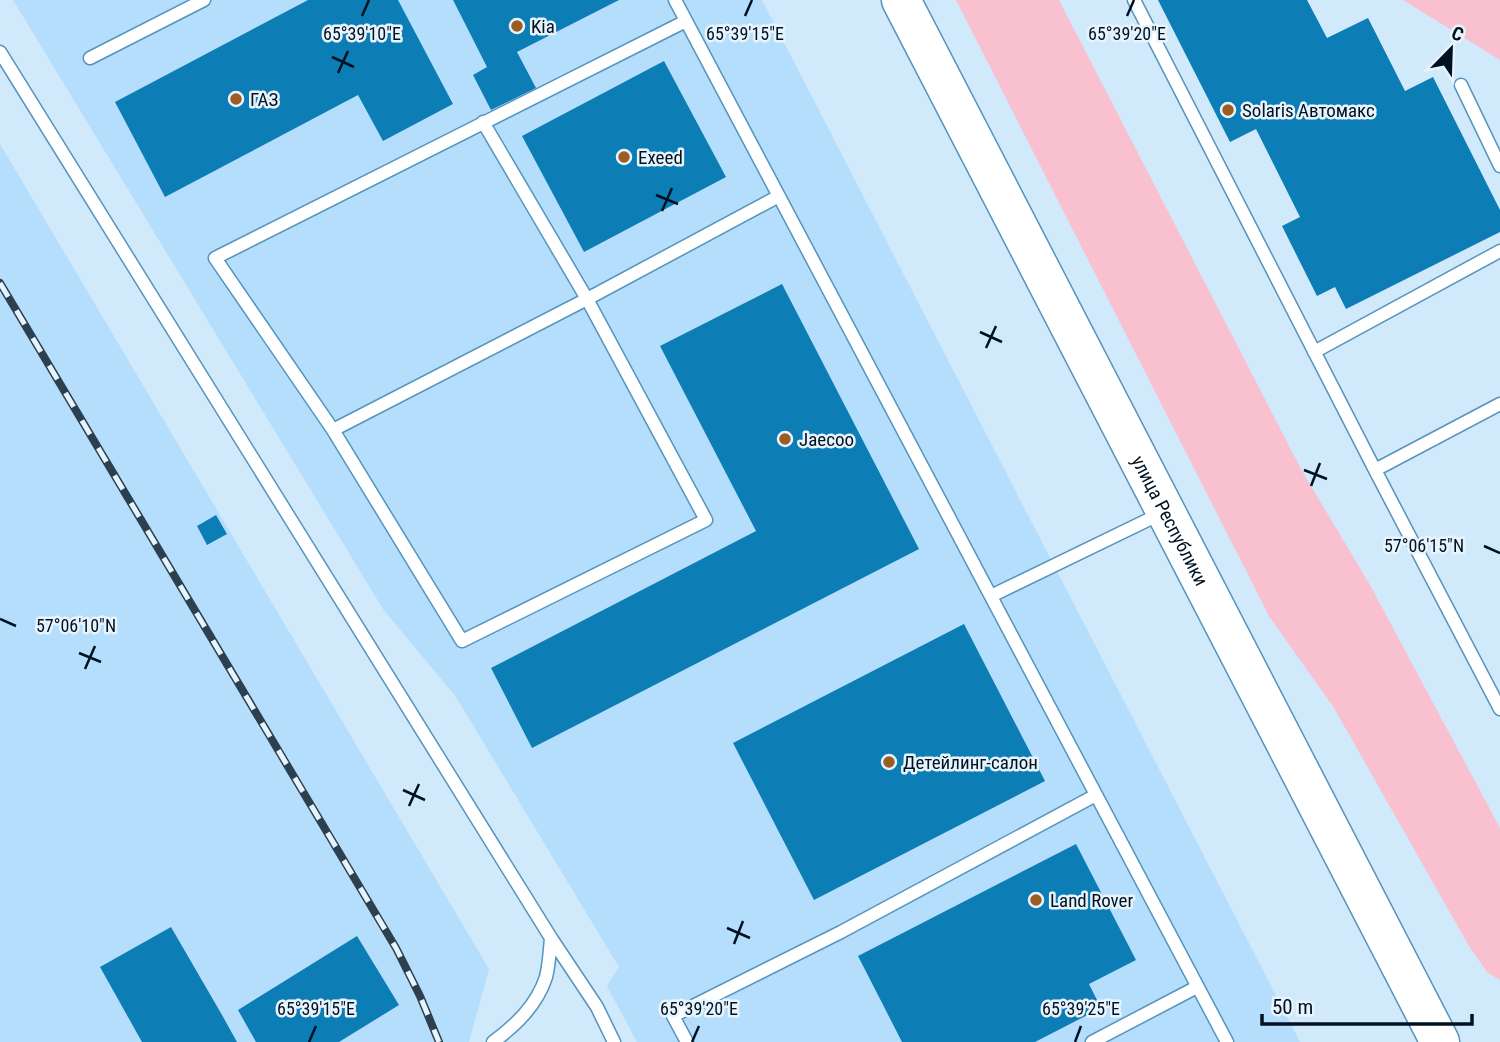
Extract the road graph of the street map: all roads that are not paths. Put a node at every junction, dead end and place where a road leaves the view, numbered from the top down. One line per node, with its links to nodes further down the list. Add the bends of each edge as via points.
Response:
1 (204, 0): 7 (lane)
2 (675, 0): 5 (lane)
3 (901, 0): 18 (main road, улица Республики)
4 (1134, 0): 14 (lane)
5 (686, 21): 9 (lane); 11 (lane)
6 (0, 52): 22 (lane)
7 (90, 58)
8 (1461, 85): 10 (lane)
9 (483, 122): 13 (lane); 16 (lane, via 215,258)
10 (1500, 166)
11 (779, 196): 13 (lane); 19 (lane)
12 (1500, 251): 14 (lane)
13 (587, 299): 16 (lane); 16 (lane, via 706,520 461,641)
14 (1314, 352): 17 (lane)
15 (1500, 404): 17 (lane)
16 (332, 430)
17 (1375, 470): 20 (lane)
18 (1166, 511): 19 (lane); 29 (main road, улица Республики)
19 (991, 596): 21 (lane)
20 (1500, 709)
21 (1096, 795): 23 (lane); 26 (lane, via 673,1016)
22 (551, 938): 24 (lane, via 546,976 538,995 523,1017); 25 (lane, via 597,1007)
23 (1197, 987): 27 (lane); 28 (lane)
24 (493, 1042)
25 (614, 1042)
26 (687, 1042)
27 (1092, 1042)
28 (1227, 1042)
29 (1440, 1042)

